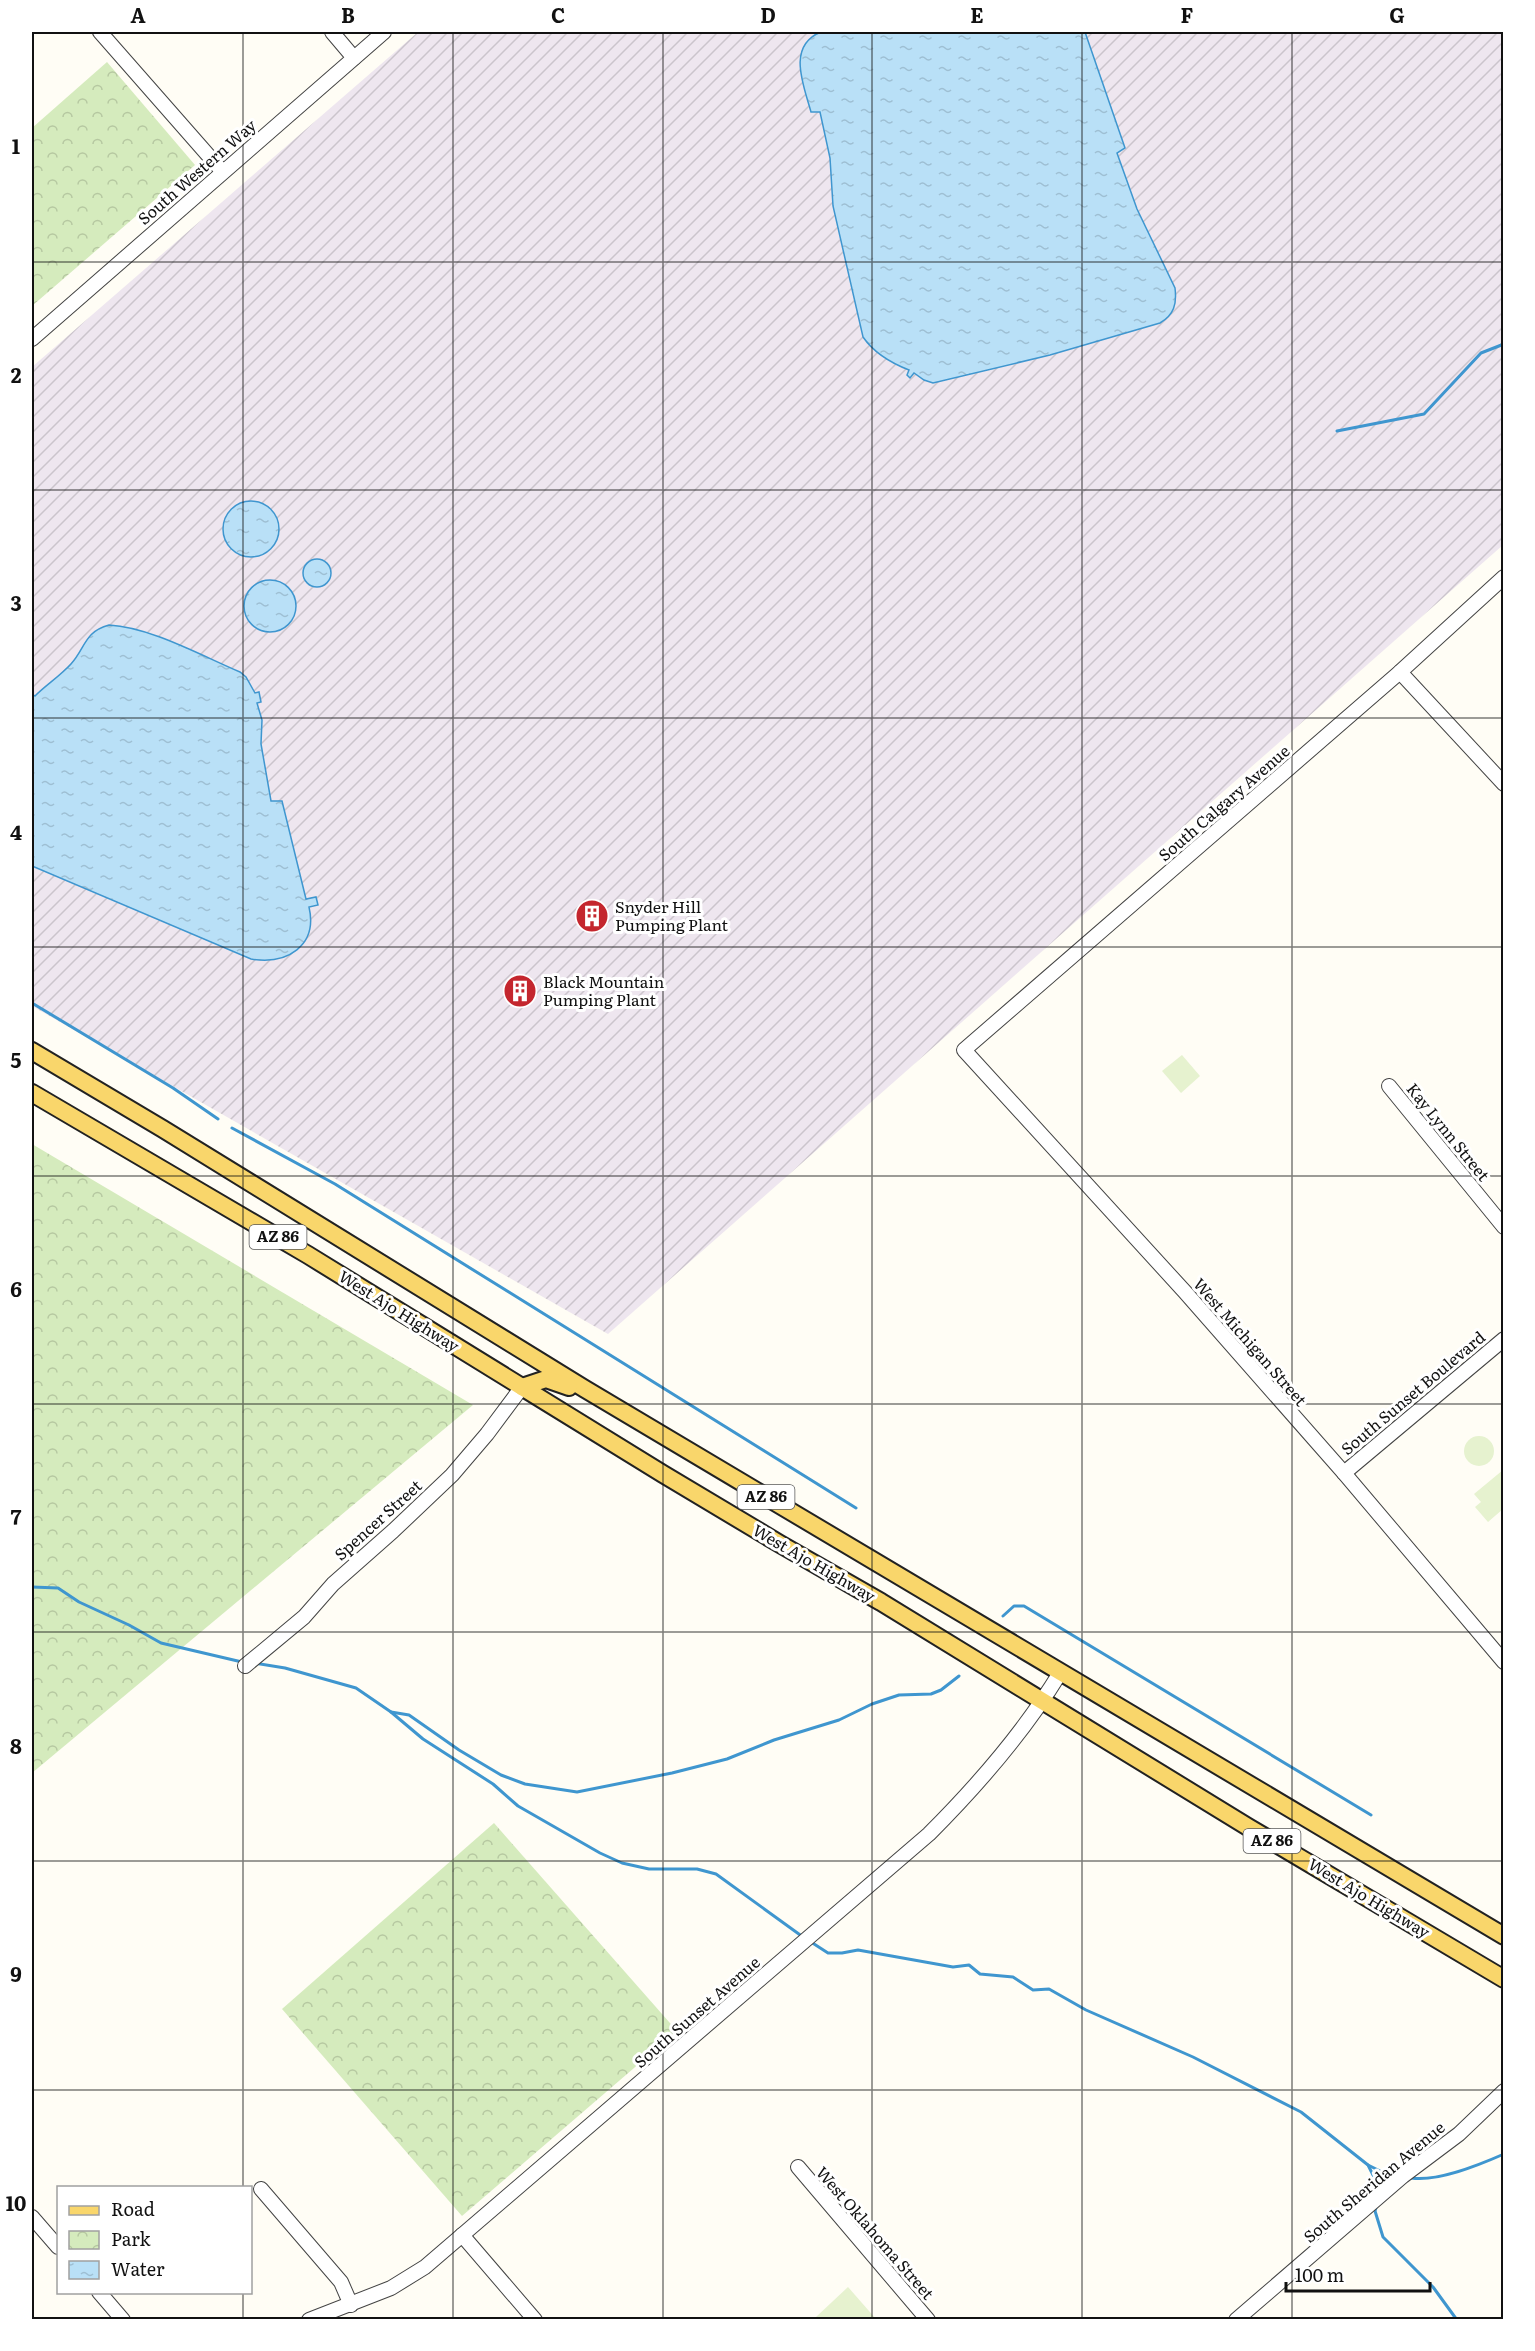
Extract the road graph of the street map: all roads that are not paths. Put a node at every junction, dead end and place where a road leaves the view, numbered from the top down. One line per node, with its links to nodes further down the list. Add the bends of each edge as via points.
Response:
1 (100, 32): 5 (street)
2 (332, 32): 4 (street)
3 (384, 32): 4 (street, South Western Way)
4 (354, 58): 5 (street, South Western Way)
5 (222, 171): 6 (street, South Western Way)
6 (32, 339)
7 (1503, 577): 8 (street, South Calgary Avenue)
8 (1400, 672): 9 (street); 10 (street, South Calgary Avenue)
9 (1503, 784)
10 (964, 1050): 18 (street, West Michigan Street)
11 (32, 1051): 17 (main road, West Ajo Highway / AZ 86)
12 (1389, 1086): 14 (street, Kay Lynn Street)
13 (32, 1093): 16 (main road, West Ajo Highway / AZ 86, via 308,1255)
14 (1503, 1227)
15 (1503, 1339): 18 (street, South Sunset Boulevard)
16 (522, 1387): 17 (main road, via 546,1379 563,1383 617,1415); 20 (street, Spencer Street, via 452,1475 333,1584 304,1617); 22 (main road, West Ajo Highway / AZ 86)
17 (631, 1416): 21 (main road, West Ajo Highway / AZ 86)
18 (1344, 1473): 19 (street, West Michigan Street)
19 (1503, 1662)
20 (245, 1666)
21 (1060, 1673): 22 (street, South Sunset Avenue); 23 (main road, West Ajo Highway / AZ 86)
22 (1043, 1701): 24 (main road, West Ajo Highway / AZ 86); 29 (street, South Sunset Avenue, via 929,1834)
23 (1503, 1936)
24 (1503, 1978)
25 (1503, 2091): 37 (street, South Sheridan Avenue, via 1459,2134 1403,2176)
26 (798, 2167): 36 (street, West Oklahoma Street)
27 (261, 2189): 32 (street, via 341,2282)
28 (32, 2217): 30 (street)
29 (462, 2235): 32 (street, South Sunset Avenue, via 413,2276); 35 (street)
30 (57, 2246)
31 (101, 2294): 33 (street)
32 (351, 2305): 34 (street, South Sunset Avenue)
33 (123, 2319)
34 (309, 2319)
35 (535, 2319)
36 (928, 2319)
37 (1236, 2319)

